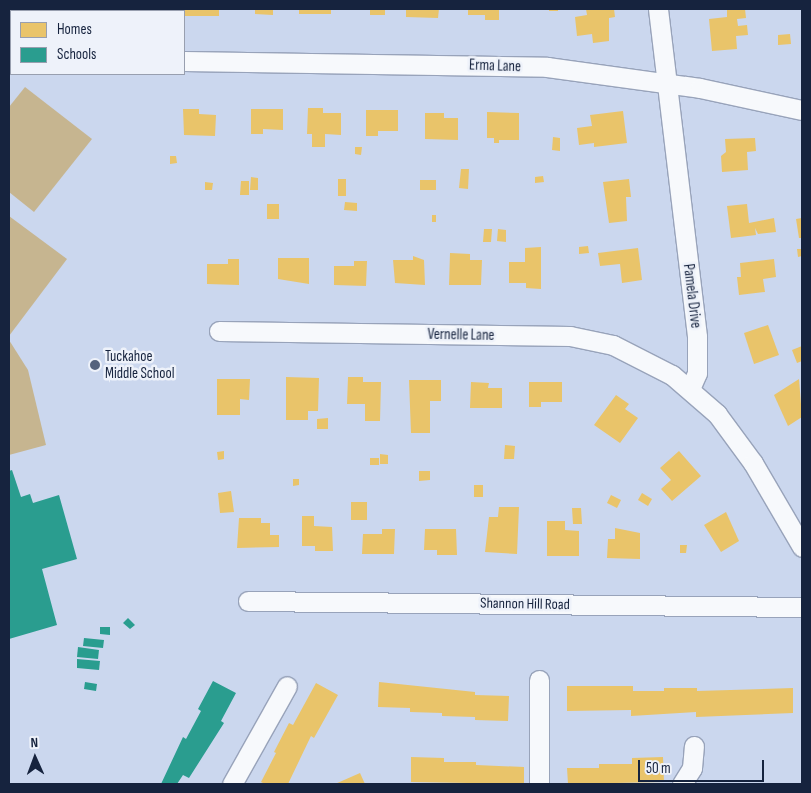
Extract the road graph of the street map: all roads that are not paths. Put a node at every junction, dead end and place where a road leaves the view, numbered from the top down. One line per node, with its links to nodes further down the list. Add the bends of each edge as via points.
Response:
1 (658, 9): 3 (street, Pamela Drive)
2 (185, 62): 3 (street, Erma Lane, via 547,67)
3 (668, 84): 4 (street, Erma Lane); 6 (street, Pamela Drive, via 697,337 698,373)
4 (802, 110)
5 (219, 331): 6 (street, Vernelle Lane, via 570,336 627,351 672,374)
6 (690, 389): 7 (street, via 717,414 753,462)
7 (802, 547)
8 (248, 601): 9 (street, Shannon Hill Road)
9 (802, 607)
10 (539, 680): 14 (street)
11 (287, 686): 13 (street)
12 (694, 746): 15 (street, via 692,768)
13 (232, 784)
14 (539, 784)
15 (682, 784)

